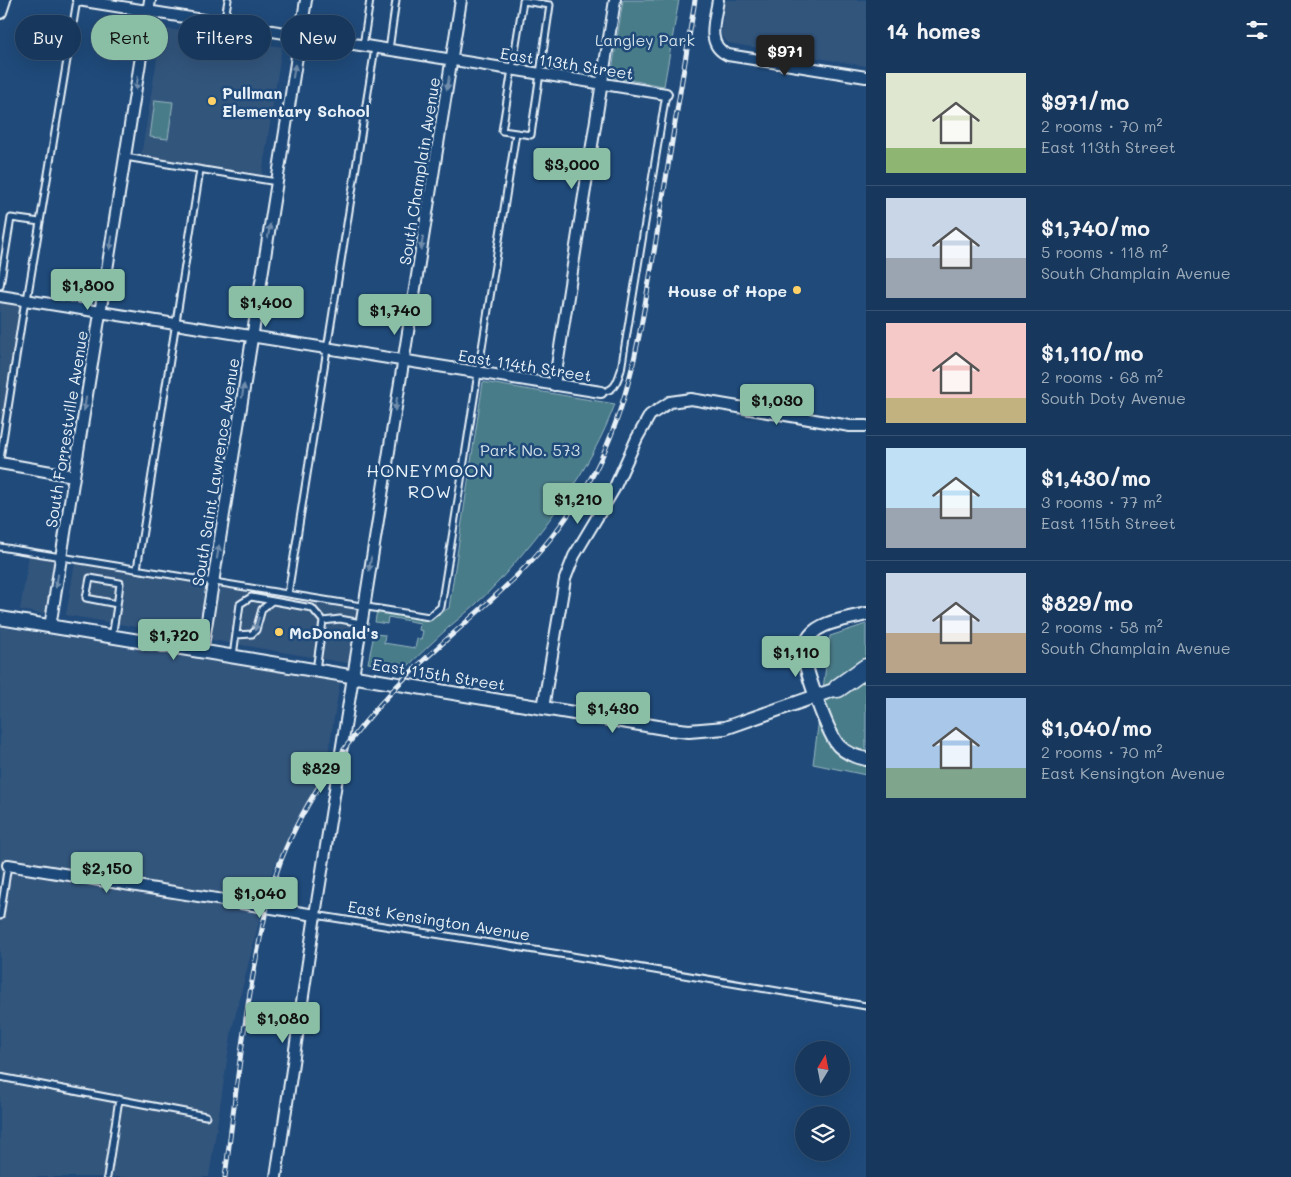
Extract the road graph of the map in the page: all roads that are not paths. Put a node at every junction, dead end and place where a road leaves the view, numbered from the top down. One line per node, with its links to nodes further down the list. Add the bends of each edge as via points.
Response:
1 (4, 0): 13 (street)
2 (78, 0): 12 (street, East 113th Street); 32 (lane)
3 (150, 0): 12 (street, South Forrestville Avenue)
4 (228, 0): 14 (lane)
5 (306, 0): 15 (street, South Saint Lawrence Avenue)
6 (370, 0): 18 (lane)
7 (396, 0): 20 (lane)
8 (461, 0): 22 (street, South Champlain Avenue)
9 (615, 0): 26 (street)
10 (718, 0): 25 (street, via 714,41 718,49 728,56)
11 (537, 2): 23 (lane, via 523,1); 24 (lane, via 550,5)
12 (148, 11): 16 (street, East 113th Street); 29 (street, South Forrestville Avenue, one-way to 29)
13 (0, 12)
14 (226, 15)
15 (304, 15)
16 (178, 16)
17 (355, 45): 18 (street, East 113th Street)
18 (363, 46): 19 (street, East 113th Street)
19 (375, 48): 20 (street, East 113th Street); 39 (lane)
20 (389, 50): 22 (street, East 113th Street)
21 (296, 60): 31 (street, South Saint Lawrence Avenue, one-way to 21)
22 (452, 60): 23 (street, East 113th Street); 40 (street, South Champlain Avenue, one-way to 40)
23 (512, 70): 24 (street, East 113th Street); 28 (lane, via 502,131)
24 (540, 74): 26 (street, East 113th Street); 28 (lane, via 531,135)
25 (866, 77)
26 (602, 84): 27 (street, East 113th Street); 42 (street)
27 (666, 94): 43 (lane, via 621,370 612,389)
28 (516, 133): 41 (lane)
29 (125, 158): 30 (lane); 36 (street, South Forrestville Avenue, one-way to 36)
30 (200, 170): 31 (lane); 37 (lane)
31 (277, 182): 38 (street, South Saint Lawrence Avenue, one-way to 31)
32 (40, 222): 33 (lane, via 11,218); 35 (lane)
33 (0, 286)
34 (0, 296): 35 (street, East 114th Street)
35 (26, 300): 36 (street, East 114th Street); 45 (lane)
36 (100, 312): 37 (street, East 114th Street); 47 (street, South Forrestville Avenue, one-way to 47)
37 (176, 324): 38 (street, East 114th Street); 50 (lane)
38 (252, 336): 39 (street, East 114th Street); 51 (street, South Saint Lawrence Avenue, one-way to 38)
39 (327, 348): 40 (street, East 114th Street); 52 (lane)
40 (403, 360): 41 (street, East 114th Street); 55 (street, South Champlain Avenue, one-way to 55)
41 (478, 372): 42 (street, East 114th Street); 55 (lane, via 441,607 429,617)
42 (554, 384): 43 (street, East 114th Street)
43 (601, 392)
44 (866, 426): 70 (street, via 691,400 670,402 650,415 614,489 569,567)
45 (0, 459)
46 (0, 463): 47 (street)
47 (74, 476): 49 (street, South Forrestville Avenue)
48 (0, 547): 49 (lane)
49 (61, 557): 50 (lane); 60 (street, South Forrestville Avenue, one-way to 60)
50 (136, 569): 51 (lane)
51 (213, 582): 52 (lane); 63 (street, South Saint Lawrence Avenue)
52 (288, 594): 55 (lane)
53 (272, 601): 58 (lane, via 312,608); 61 (lane, one-way to 61, via 262,609 252,634); 61 (lane, via 252,597 240,604)
54 (117, 604): 54 (lane, via 120,583 90,578 86,598); 62 (lane)
55 (364, 606): 59 (street, South Champlain Avenue)
56 (866, 614): 69 (street, via 816,629 806,641 805,661)
57 (0, 618): 60 (street, East 115th Street)
58 (323, 621): 59 (lane, via 340,619); 66 (lane)
59 (361, 623): 67 (street, South Champlain Avenue)
60 (50, 626): 62 (street, East 115th Street)
61 (236, 635): 64 (lane)
62 (112, 637): 63 (street, East 115th Street)
63 (202, 652): 64 (street, East 115th Street)
64 (233, 657): 66 (street, East 115th Street)
65 (866, 668): 68 (highway)
66 (316, 670): 67 (street, East 115th Street)
67 (352, 676): 70 (street, East 115th Street); 73 (street, South Champlain Avenue)
68 (856, 684): 69 (street, East 115th Street)
69 (817, 696): 70 (street, East 115th Street, via 725,728 689,731); 71 (street, via 838,745)
70 (543, 708)
71 (866, 760)
72 (8, 865): 73 (street, East Kensington Avenue); 74 (lane)
73 (315, 915): 75 (lane, East Kensington Avenue); 80 (street, South Champlain Avenue)
74 (0, 916)
75 (866, 1006)
76 (0, 1077): 77 (lane)
77 (119, 1099): 78 (lane); 79 (lane)
78 (206, 1116)
79 (107, 1177)
80 (276, 1177)

